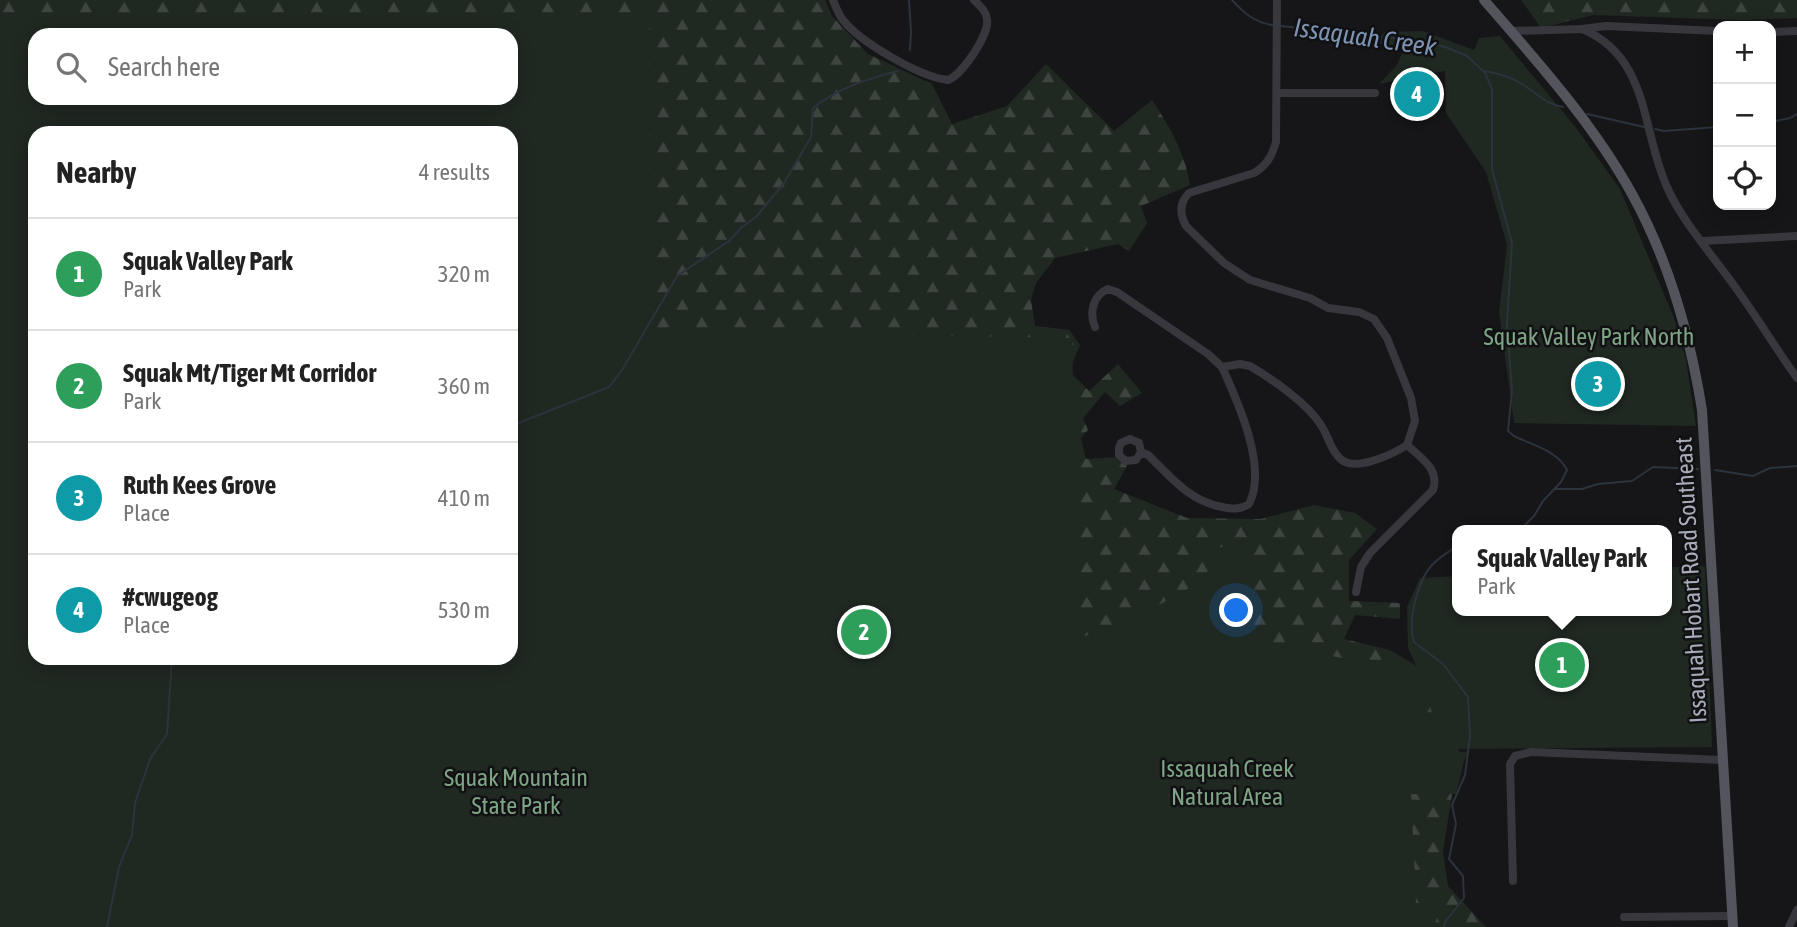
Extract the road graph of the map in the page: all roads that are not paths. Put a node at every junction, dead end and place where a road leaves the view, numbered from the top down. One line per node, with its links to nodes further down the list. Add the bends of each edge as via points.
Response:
1 (833, 0): 2 (street, via 847,24 892,58 948,80 959,74 986,30 986,14)
2 (974, 0)
3 (1277, 0): 10 (street)
4 (1484, 0): 7 (main road, Issaquah Hobart Road Southeast)
5 (1582, 29): 6 (street); 7 (street); 13 (street, via 1608,43 1626,65 1640,95 1667,187)
6 (1713, 30)
7 (1511, 31): 20 (main road, Issaquah Hobart Road Southeast, via 1613,162 1647,223 1680,306 1702,410)
8 (1797, 31): 9 (street)
9 (1776, 32)
10 (1278, 93): 11 (street); 17 (street, via 1276,142 1267,163 1254,173 1189,193 1182,202 1183,220 1224,263 1250,280 1328,307 1359,312 1380,325 1415,411)
11 (1374, 93)
12 (1797, 236): 13 (street)
13 (1702, 240): 16 (street)
14 (1095, 327): 15 (street, via 1095,301 1103,290 1112,290)
15 (1222, 367): 17 (street, via 1250,366 1303,405 1344,461 1377,459); 18 (street, via 1254,457 1255,487 1249,504 1231,509 1202,502)
16 (1797, 378)
17 (1407, 446): 19 (street, via 1433,472 1433,490 1370,553 1361,567)
18 (1142, 452)
19 (1356, 592)
20 (1722, 760): 21 (street, via 1531,752 1515,756 1510,764); 23 (main road, Issaquah Hobart Road Southeast)
21 (1513, 881)
22 (1797, 910): 26 (street)
23 (1732, 916): 24 (street); 25 (main road, Issaquah Hobart Road Southeast)
24 (1625, 917)
25 (1733, 927)
26 (1789, 927)

